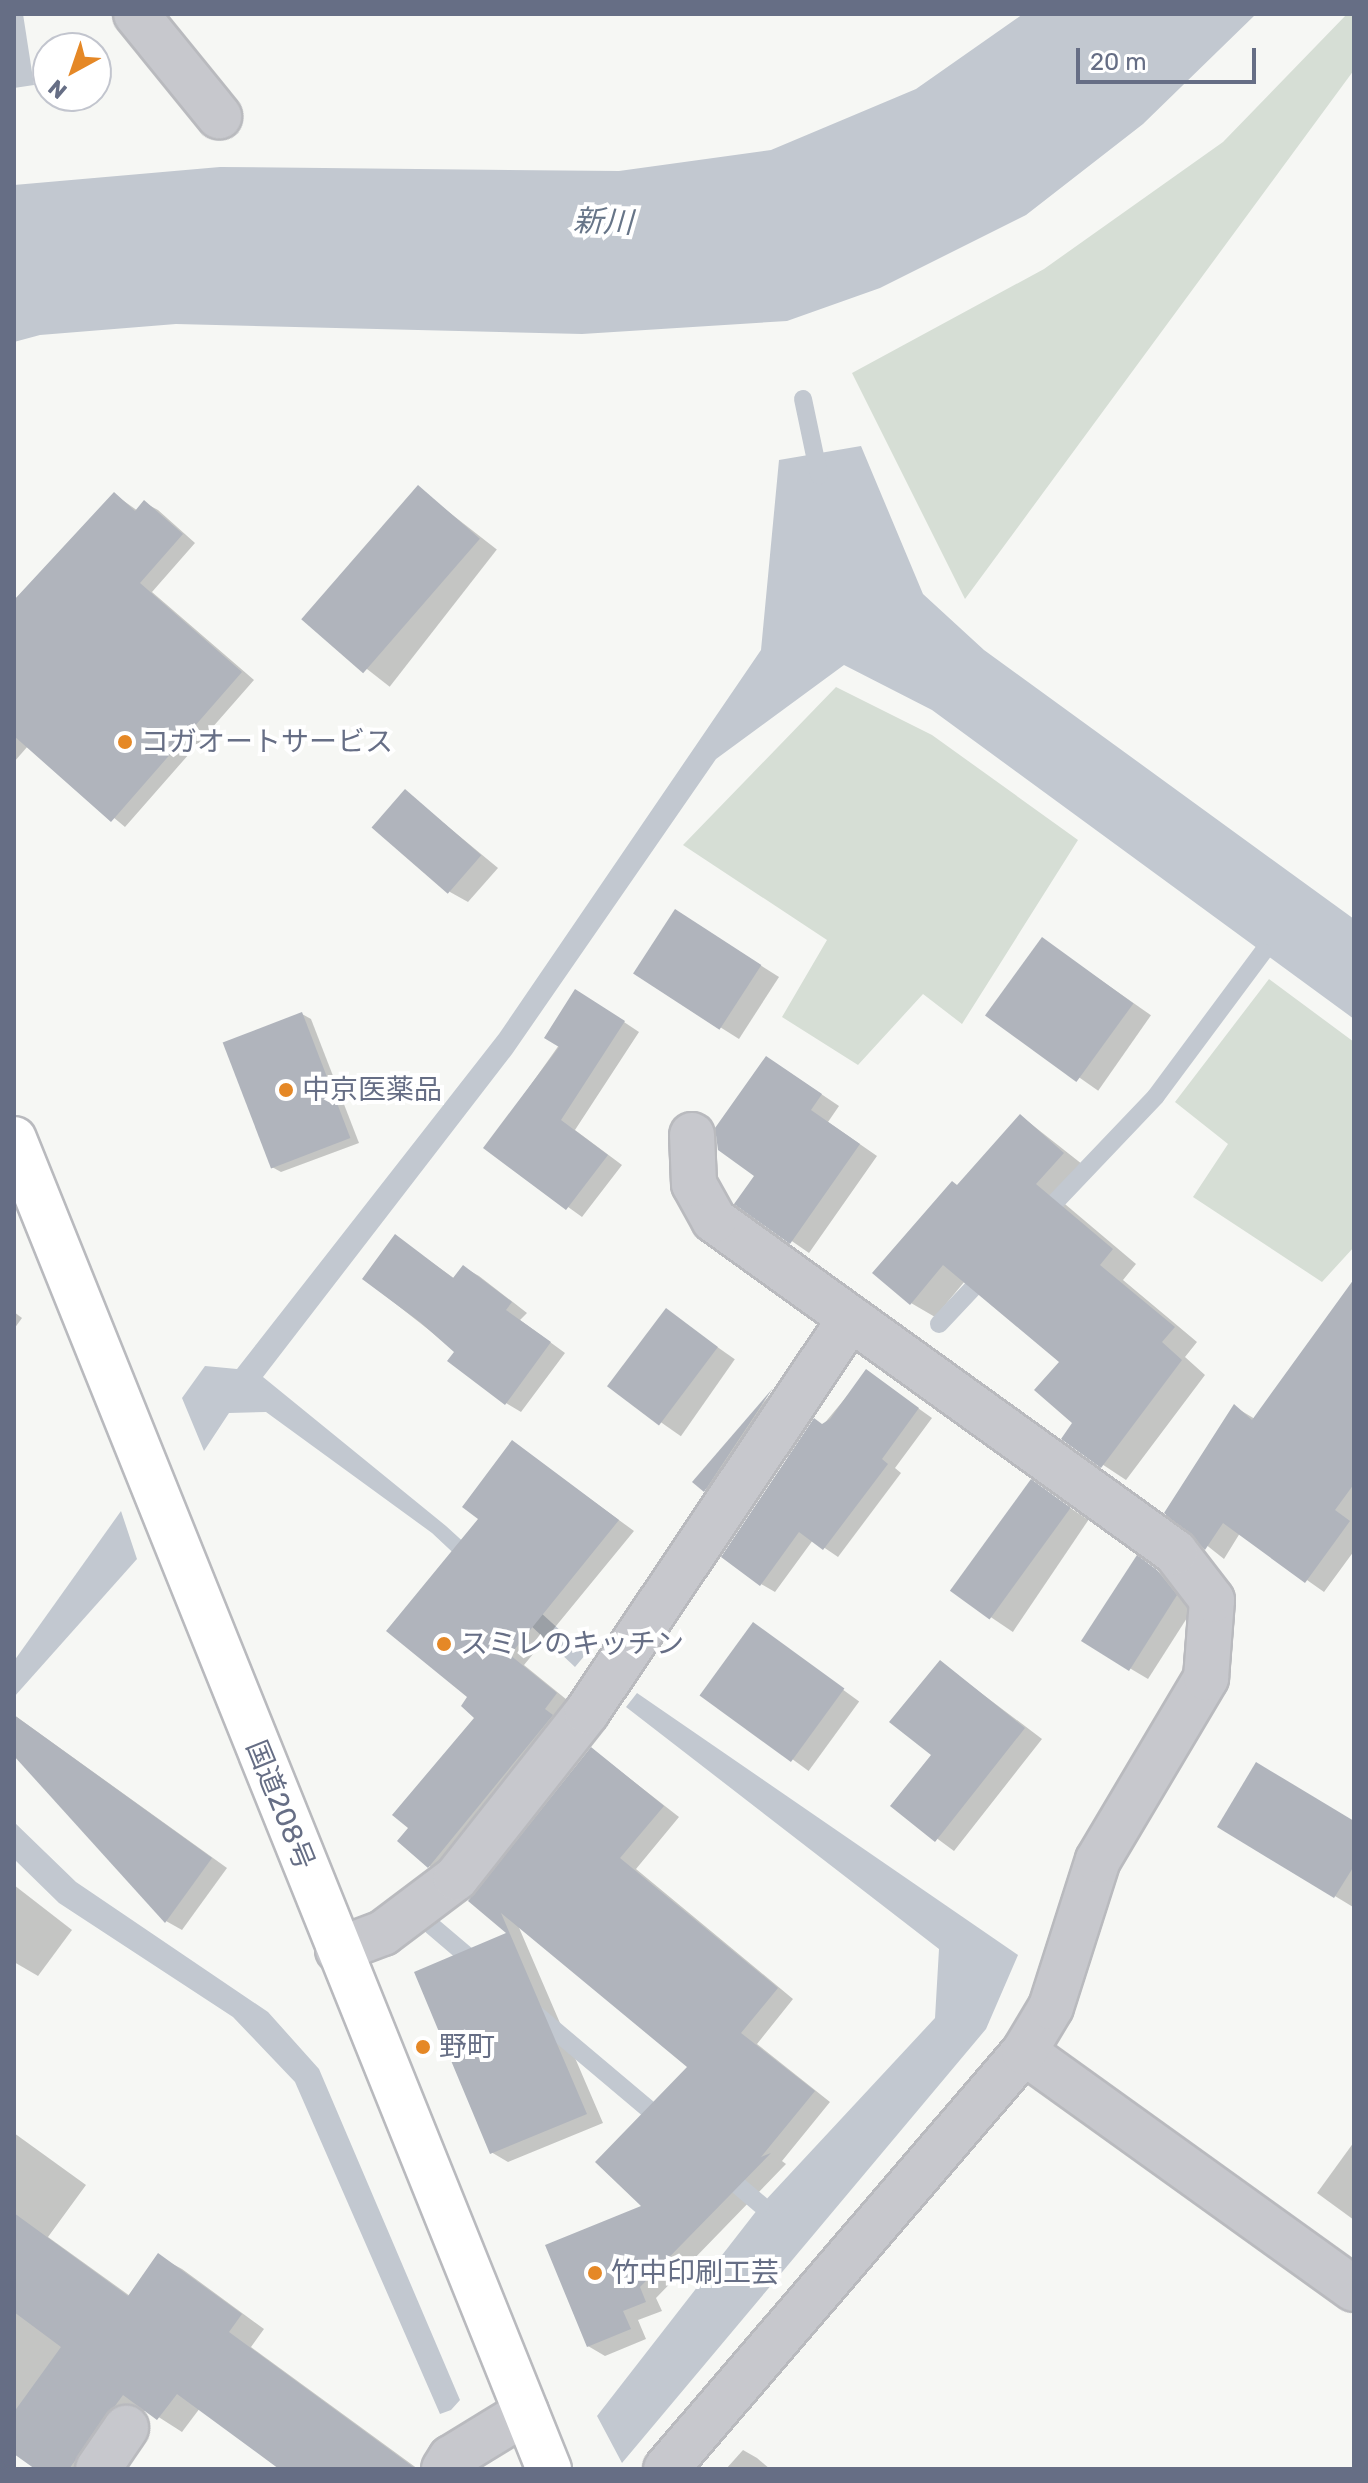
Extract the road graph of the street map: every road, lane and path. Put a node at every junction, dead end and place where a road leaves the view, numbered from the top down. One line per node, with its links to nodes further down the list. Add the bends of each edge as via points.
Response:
1 (136, 14): 2 (street)
2 (219, 116)
3 (692, 1135): 5 (street, via 694,1184 714,1220)
4 (14, 1139): 6 (highway, 国道208号)
5 (850, 1319): 6 (street, via 587,1712 456,1878 383,1933); 7 (street, via 1175,1552 1212,1600 1206,1678 1098,1860 1051,2007)
6 (338, 1950): 9 (highway, 国道208号)
7 (1024, 2052): 8 (street); 14 (street)
8 (1354, 2289)
9 (526, 2412): 12 (street, via 451,2458); 13 (highway, 国道208号)
10 (126, 2428): 11 (street)
11 (98, 2469)
12 (444, 2469)
13 (549, 2469)
14 (666, 2469)

